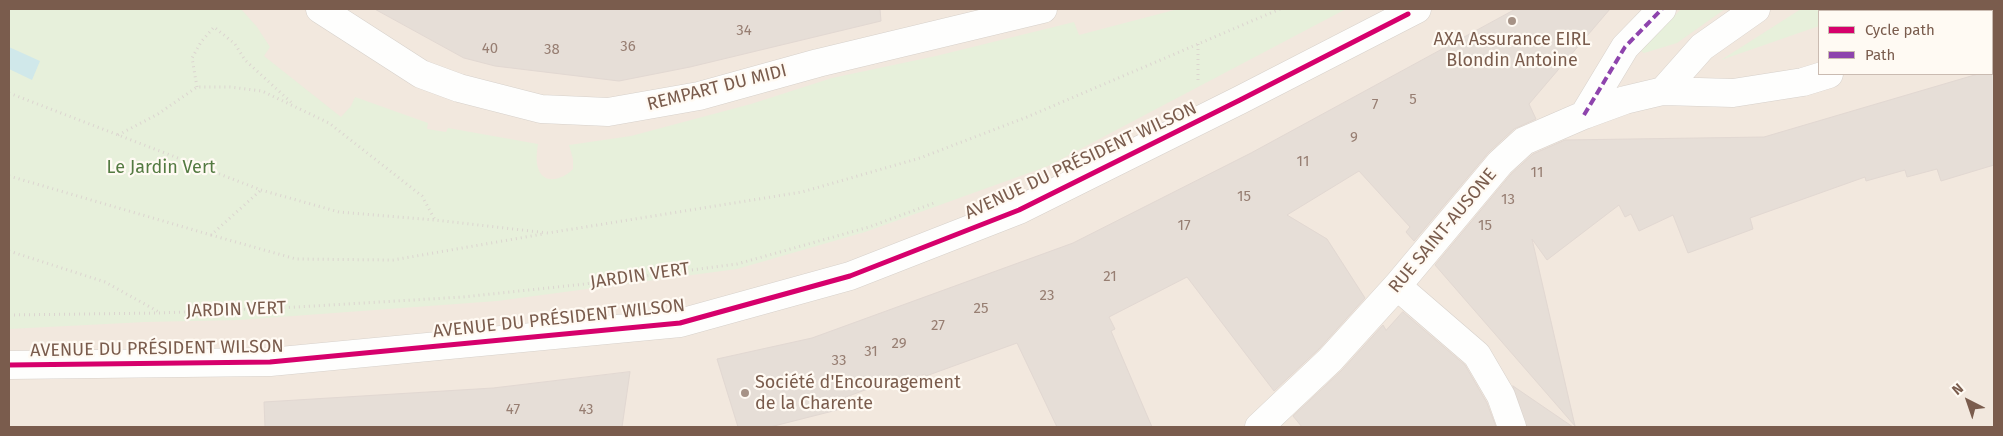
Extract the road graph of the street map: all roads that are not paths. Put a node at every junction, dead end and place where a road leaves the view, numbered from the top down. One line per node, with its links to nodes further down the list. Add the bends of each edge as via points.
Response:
1 (320, 9): 6 (street, REMPART DU MIDI, via 421,74 459,88 541,109 608,112 699,96)
2 (1043, 9): 6 (street, REMPART DU MIDI)
3 (1417, 9): 11 (street, AVENUE DU PRÉSIDENT WILSON, via 1019,210 850,276 680,323 270,362)
4 (1662, 9): 9 (street, via 1624,47)
5 (1756, 9): 8 (street, via 1702,47)
6 (1000, 14)
7 (1826, 75): 8 (street, RUE SAINT-AUSONE, via 1734,93)
8 (1663, 91): 9 (street, RUE SAINT-AUSONE)
9 (1584, 115): 10 (street, RUE SAINT-AUSONE, via 1524,141 1500,163)
10 (1397, 286): 12 (street, RUE SAINT-AUSONE, via 1330,360); 13 (street, via 1477,355 1500,396)
11 (9, 365)
12 (1259, 427)
13 (1512, 427)

